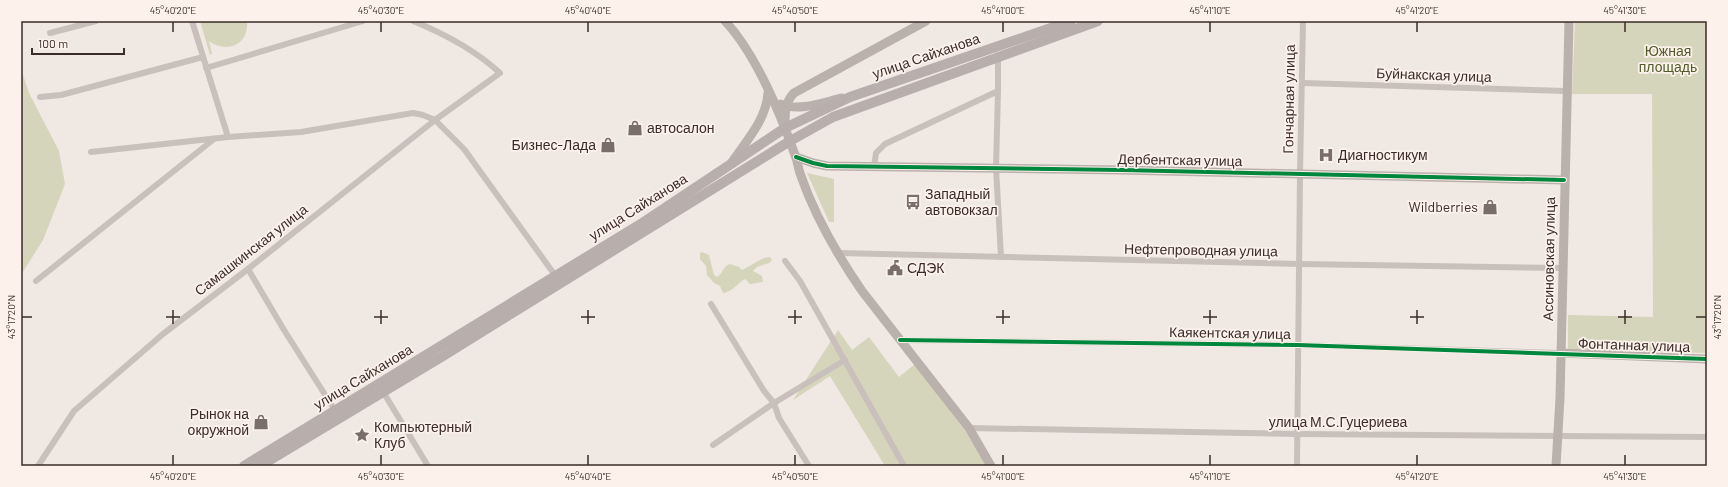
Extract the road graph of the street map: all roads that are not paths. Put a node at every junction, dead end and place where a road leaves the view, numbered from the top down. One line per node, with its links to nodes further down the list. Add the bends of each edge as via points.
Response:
1 (96, 21): 11 (street)
2 (192, 21): 13 (street)
3 (363, 21): 14 (street)
4 (413, 21): 22 (street, Самашкинская улица, via 459,42 500,73)
5 (726, 21): 18 (street, via 745,47)
6 (926, 21): 21 (street, via 794,94)
7 (1071, 21): 12 (main road, улица Сайханова)
8 (1098, 21): 12 (main road, улица Сайханова)
9 (1303, 21): 15 (street, Гончарная улица)
10 (1569, 21): 17 (street, Ассиновская улица)
11 (50, 33)
12 (997, 52): 16 (street); 20 (main road, улица Сайханова); 26 (main road, улица Сайханова, via 833,116)
13 (202, 57): 14 (street); 19 (street, via 61,95)
14 (206, 68): 24 (street)
15 (1302, 83): 17 (street, Буйнакская улица); 32 (street, Гончарная улица)
16 (998, 91): 30 (street, via 885,144 876,153); 31 (street)
17 (1566, 91): 33 (street, Ассиновская улица)
18 (769, 92): 21 (street, via 779,103); 23 (street); 29 (street, via 764,116)
19 (40, 97)
20 (850, 97): 21 (street, via 797,108); 23 (main road, улица Сайханова)
21 (786, 106): 23 (street)
22 (435, 120): 24 (street, via 413,113 301,132); 39 (street, Самашкинская улица); 40 (street, via 464,149)
23 (785, 128): 26 (street); 29 (main road, улица Сайханова)
24 (228, 137): 25 (street)
25 (215, 138): 27 (street); 41 (street)
26 (790, 141): 28 (street); 40 (main road, улица Сайханова)
27 (91, 152)
28 (796, 157): 30 (street, Дербентская улица, via 827,166); 34 (street, via 800,175 810,198)
29 (730, 165): 40 (main road, улица Сайханова)
30 (874, 166): 31 (street, Дербентская улица)
31 (996, 168): 32 (street, Дербентская улица); 35 (street)
32 (1300, 174): 33 (street, Дербентская улица); 37 (street, Гончарная улица)
33 (1564, 180): 38 (street, Ассиновская улица)
34 (839, 253): 35 (street, Нефтепроводная улица); 43 (street, via 862,291)
35 (1000, 257): 37 (street, Нефтепроводная улица)
36 (785, 261): 47 (street, via 800,281)
37 (1300, 264): 38 (street, Нефтепроводная улица); 44 (street, Гончарная улица)
38 (1563, 268): 45 (street, Ассиновская улица)
39 (248, 269): 50 (street); 56 (street, Самашкинская улица, via 163,334 74,411)
40 (558, 279): 48 (main road)
41 (36, 281)
42 (711, 304): 49 (street, via 764,391)
43 (900, 340): 44 (street, Каякентская улица); 51 (street)
44 (1298, 345): 45 (street, Каякентская улица); 52 (street, Гончарная улица)
45 (1560, 353): 46 (street, Фонтанная улица); 53 (street, Ассиновская улица)
46 (1707, 359)
47 (845, 360): 49 (street); 61 (street)
48 (381, 388): 50 (main road); 59 (street)
49 (774, 402): 55 (street); 60 (street, via 779,418)
50 (338, 414): 57 (main road, улица Сайханова); 58 (main road)
51 (969, 428): 52 (street, улица М.С.Гуцериева); 62 (street)
52 (1298, 434): 53 (street, улица М.С.Гуцериева); 63 (street, Гончарная улица)
53 (1557, 436): 54 (street, улица М.С.Гуцериева); 64 (street, Ассиновская улица)
54 (1707, 437)
55 (713, 444)
56 (38, 466)
57 (244, 466)
58 (260, 466)
59 (428, 466)
60 (809, 466)
61 (904, 466)
62 (991, 466)
63 (1297, 466)
64 (1556, 466)

